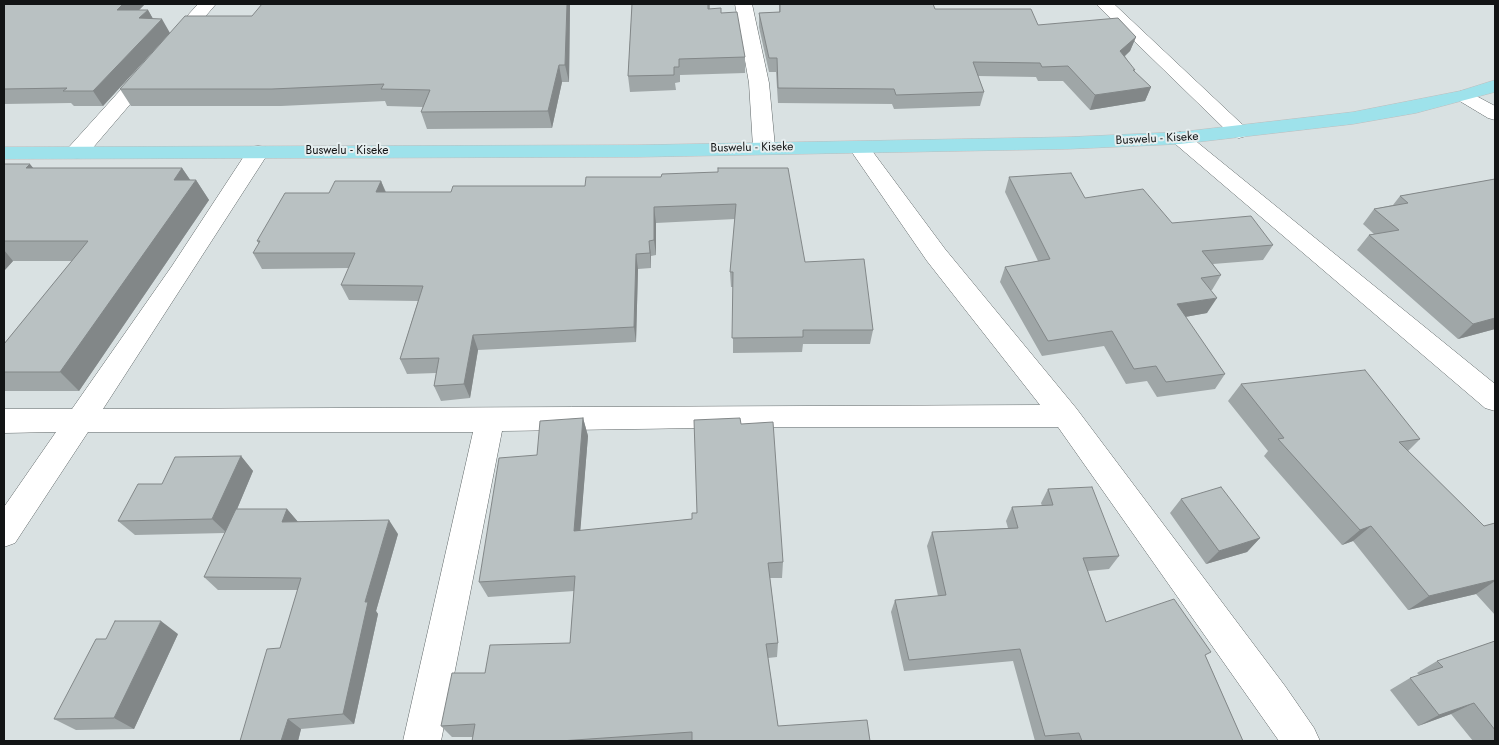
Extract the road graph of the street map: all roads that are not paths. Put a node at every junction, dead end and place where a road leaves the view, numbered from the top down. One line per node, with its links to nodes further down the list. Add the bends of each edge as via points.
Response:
1 (207, 4): 11 (street)
2 (743, 4): 9 (street, via 759,83)
3 (1104, 4): 7 (street)
4 (1495, 86): 5 (main road, Buswelu - Kiseke)
5 (1465, 96): 6 (street); 7 (main road, Buswelu - Kiseke, via 1353,118)
6 (1495, 114)
7 (1239, 132): 8 (main road, Buswelu - Kiseke)
8 (1180, 138): 10 (main road, Buswelu - Kiseke); 15 (street)
9 (764, 147): 10 (main road, Buswelu - Kiseke); 12 (main road, Buswelu - Kiseke, via 638,151)
10 (860, 148): 17 (street, via 936,255)
11 (77, 152): 12 (main road, Buswelu - Kiseke); 13 (main road, Buswelu - Kiseke)
12 (258, 152): 20 (street)
13 (4, 153)
14 (1495, 370): 15 (street)
15 (1469, 377): 16 (street)
16 (1495, 400)
17 (1066, 416): 18 (street); 23 (street)
18 (490, 420): 20 (street); 22 (street)
19 (4, 421): 20 (street)
20 (81, 421): 21 (street)
21 (4, 533)
22 (422, 741)
23 (1300, 741)

